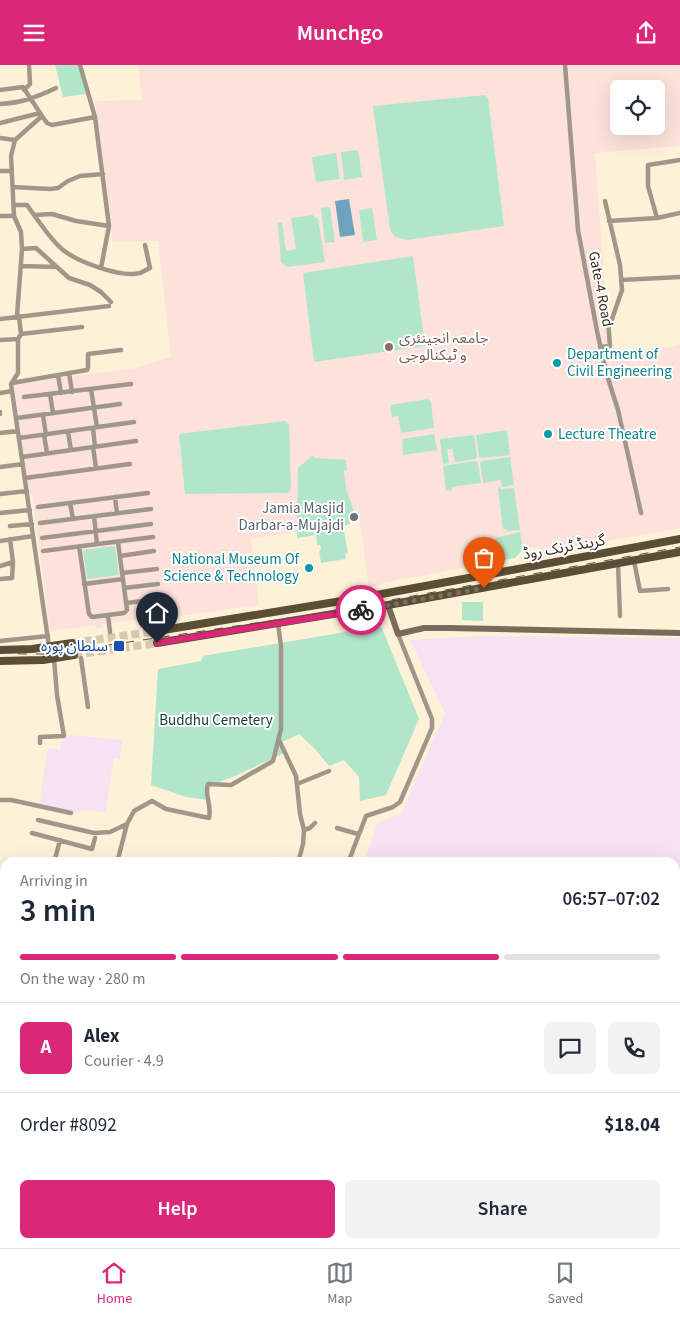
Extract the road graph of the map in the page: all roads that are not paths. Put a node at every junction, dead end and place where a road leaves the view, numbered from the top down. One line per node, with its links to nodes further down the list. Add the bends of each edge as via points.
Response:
1 (29, 65): 6 (street, via 30,84)
2 (80, 65): 10 (street)
3 (566, 65): 41 (street, Gate-4 Road, via 578,231)
4 (56, 88): 7 (street)
5 (0, 90): 6 (street, via 23,87)
6 (24, 90): 7 (street)
7 (31, 100): 8 (street); 9 (street)
8 (0, 104)
9 (41, 115): 10 (street, via 52,125); 11 (street); 13 (street)
10 (94, 117): 17 (street)
11 (0, 123)
12 (0, 138): 13 (street)
13 (15, 140): 16 (street)
14 (680, 160): 25 (street, via 648,165 648,186)
15 (0, 171): 16 (street)
16 (12, 171): 18 (street)
17 (103, 174): 18 (street, via 74,177 50,189); 27 (street)
18 (13, 187): 20 (street)
19 (604, 201): 26 (street)
20 (14, 205): 22 (street, via 27,205); 24 (street)
21 (680, 213): 25 (street)
22 (34, 215): 27 (street, via 52,214); 32 (street, via 65,251 81,261)
23 (0, 216): 24 (street)
24 (14, 216): 29 (street, via 21,232)
25 (657, 218): 26 (street)
26 (609, 221): 34 (street)
27 (109, 226): 32 (street)
28 (145, 245): 32 (street, via 150,268 140,273)
29 (22, 249): 30 (street); 31 (street, via 36,248)
30 (20, 265): 31 (street); 35 (street)
31 (57, 267): 35 (street, via 68,278 101,292 110,304)
32 (101, 267)
33 (680, 277): 34 (street)
34 (621, 280): 41 (street, via 622,290 612,319 608,320 610,346)
35 (18, 316): 36 (street); 38 (street)
36 (0, 319)
37 (82, 327): 38 (street)
38 (21, 334): 39 (street)
39 (18, 339): 40 (street); 45 (street, via 18,373)
40 (0, 341)
41 (600, 347): 86 (street, Gate-4 Road)
42 (120, 350): 43 (street, via 88,354 88,369)
43 (69, 373): 44 (street); 49 (street)
44 (58, 375): 45 (street); 51 (street)
45 (12, 383): 48 (street)
46 (130, 384): 47 (street)
47 (91, 389): 49 (street); 55 (street)
48 (12, 391): 50 (street); 58 (street)
49 (72, 391): 51 (street)
50 (0, 393)
51 (61, 393): 52 (street)
52 (50, 394): 53 (street); 56 (street)
53 (24, 397)
54 (120, 404): 55 (street)
55 (94, 407): 56 (street); 60 (street)
56 (53, 413): 57 (street)
57 (43, 415): 58 (street); 64 (street)
58 (16, 418): 61 (street)
59 (134, 422): 60 (street)
60 (95, 428): 62 (street); 67 (street)
61 (18, 431): 63 (street); 65 (street)
62 (68, 431): 64 (street); 68 (street)
63 (0, 433)
64 (45, 435): 65 (street); 69 (street)
65 (19, 438): 70 (street)
66 (136, 441): 67 (street)
67 (94, 447): 68 (street); 74 (street)
68 (71, 450): 69 (street)
69 (46, 453): 70 (street)
70 (22, 457): 71 (street)
71 (23, 464): 73 (street); 75 (street)
72 (130, 464): 74 (street)
73 (0, 467)
74 (96, 469): 75 (street)
75 (25, 477): 76 (street)
76 (27, 491): 78 (street); 83 (street)
77 (148, 493): 79 (street)
78 (0, 494)
79 (115, 497): 80 (street); 85 (street)
80 (70, 503): 81 (street); 88 (street)
81 (38, 507)
82 (151, 509): 85 (street)
83 (30, 510): 84 (street); 89 (street)
84 (0, 513)
85 (117, 513): 87 (street)
86 (641, 513)
87 (94, 516): 88 (street); 93 (street)
88 (73, 519): 90 (street)
89 (32, 523): 92 (street); 94 (street)
90 (40, 523)
91 (151, 524): 93 (street)
92 (10, 526)
93 (96, 531): 96 (street); 101 (street)
94 (33, 536): 97 (street); 131 (street)
95 (153, 537): 100 (street)
96 (42, 538)
97 (10, 539): 99 (street); 110 (street)
98 (680, 539): 102 (main road, گرینڈ ٹرنک روڈ)
99 (0, 541)
100 (118, 542): 101 (street); 107 (street)
101 (98, 544): 103 (street)
102 (657, 544): 108 (main road); 127 (main road, گرینڈ ٹرنک روڈ)
103 (80, 546): 104 (street); 117 (street)
104 (43, 551)
105 (154, 551): 107 (street)
106 (680, 552): 108 (main road, گرینڈ ٹرنک روڈ)
107 (120, 556): 114 (street)
108 (658, 557): 109 (main road, گرینڈ ٹرنک روڈ)
109 (634, 561): 111 (main road, گرینڈ ٹرنک روڈ); 120 (street, via 640,591)
110 (13, 562): 112 (street); 115 (street, via 12,578)
111 (618, 564): 123 (main road, گرینڈ ٹرنک روڈ); 125 (street)
112 (0, 566)
113 (157, 569): 114 (street)
114 (122, 573): 116 (street)
115 (0, 579)
116 (123, 579): 117 (street); 119 (street)
117 (84, 584): 124 (street, via 89,615)
118 (158, 584): 119 (street)
119 (124, 588): 122 (street)
120 (668, 589)
121 (160, 599): 122 (street)
122 (126, 603): 124 (street, via 124,613)
123 (388, 605): 126 (main road, گرینڈ ٹرنک روڈ); 130 (street)
124 (108, 615): 128 (street)
125 (620, 616)
126 (278, 624): 134 (main road, گرینڈ ٹرنک روڈ); 141 (street, via 281,646)
127 (157, 631)
128 (110, 632)
129 (680, 633): 130 (street, via 424,628)
130 (398, 634): 153 (street, via 433,723 400,802 366,816)
131 (48, 636): 132 (street); 135 (street)
132 (0, 641)
133 (72, 643): 135 (main road)
134 (157, 643)
135 (49, 646): 136 (main road)
136 (0, 650)
137 (77, 657): 138 (main road); 140 (street)
138 (54, 659): 139 (main road); 142 (street, via 64,736 40,737)
139 (1, 663)
140 (88, 707)
141 (279, 739): 144 (street); 149 (street, via 273,761 231,785 208,784 209,818 166,809 152,801 134,811)
142 (40, 743)
143 (329, 771): 144 (street)
144 (297, 785): 151 (street)
145 (0, 800): 146 (street)
146 (72, 813)
147 (38, 820): 149 (street, via 94,833 110,832)
148 (314, 823): 151 (street, via 310,829)
149 (127, 824): 157 (street)
150 (337, 827): 153 (street)
151 (304, 830): 158 (street)
152 (32, 833): 155 (street)
153 (358, 834): 159 (street)
154 (95, 838): 155 (street, via 92,849)
155 (60, 840): 156 (street)
156 (56, 857)
157 (119, 857)
158 (300, 857)
159 (350, 857)

